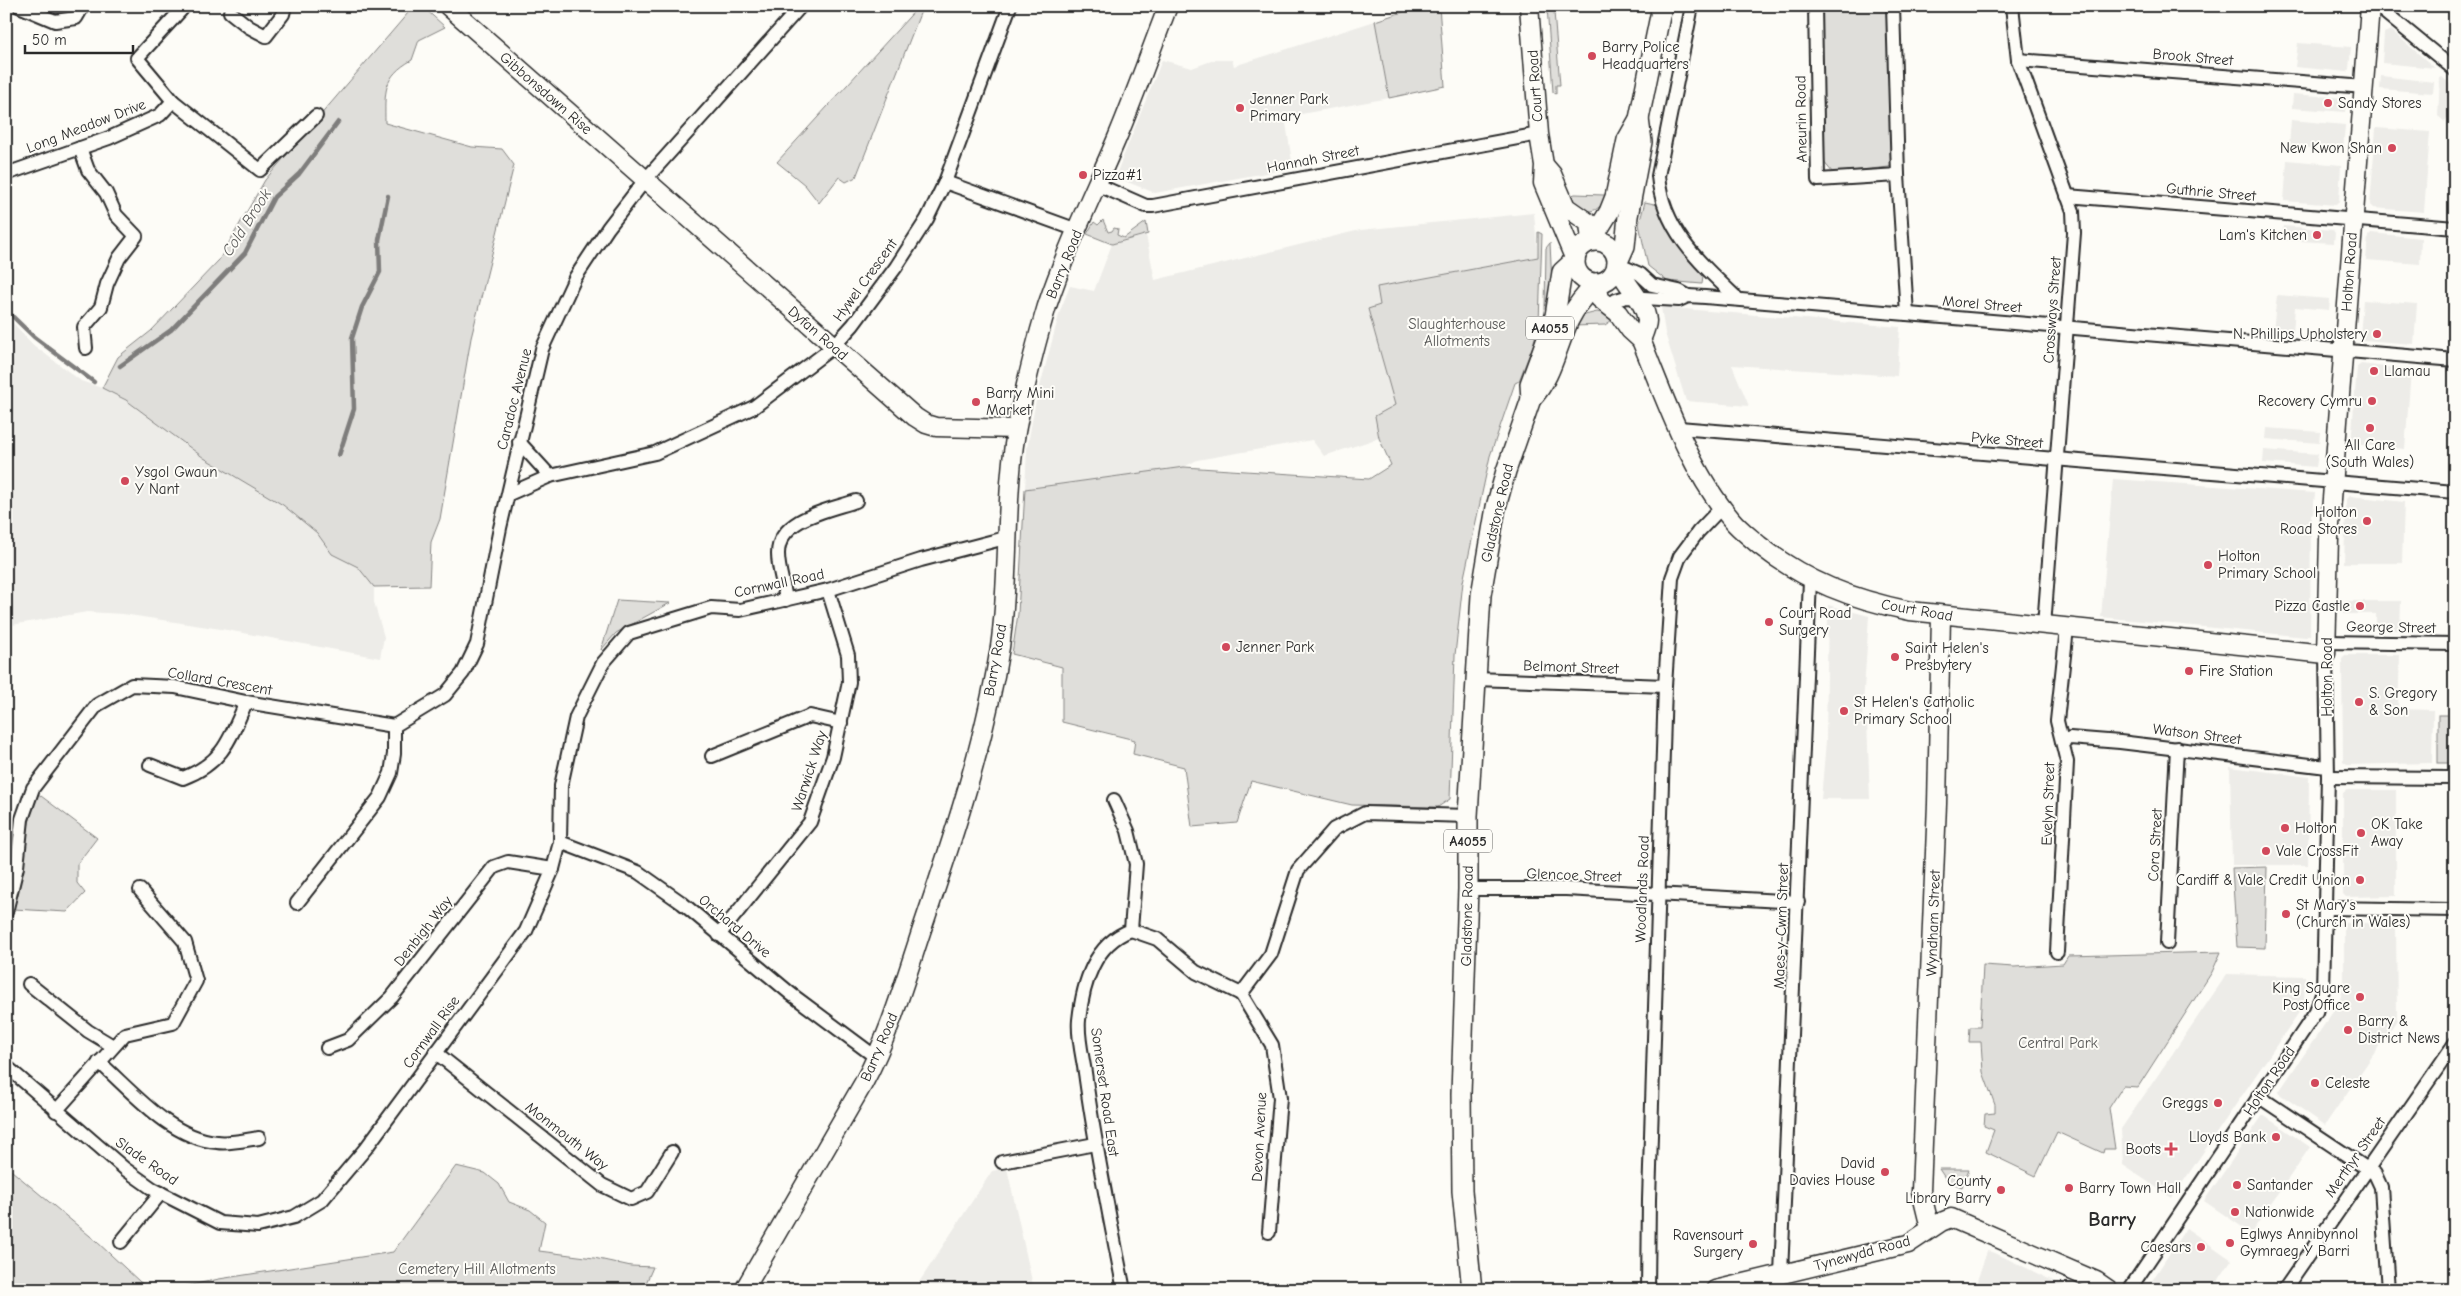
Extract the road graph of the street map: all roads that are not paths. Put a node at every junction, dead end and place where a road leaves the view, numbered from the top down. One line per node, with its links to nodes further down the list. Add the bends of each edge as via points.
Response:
1 (19, 6): 2 (street, via 55,21 76,18)
2 (83, 6)
3 (285, 6): 17 (street, via 283,14 266,36)
4 (448, 6): 29 (street, Gibbonsdown Rise)
5 (801, 6): 29 (street, Caradoc Avenue)
6 (1010, 6): 30 (street, Hywel Crescent)
7 (1168, 6): 31 (street, Barry Road)
8 (1529, 6): 24 (street, Court Road)
9 (1662, 6): 23 (main road)
10 (1692, 6): 42 (street, via 1658,176 1663,204 1680,239)
11 (1815, 6): 28 (street, Aneurin Road, via 1818,180)
12 (1893, 6): 28 (street)
13 (2012, 6): 18 (street, Crossways Street)
14 (2370, 6): 20 (street, Holton Road)
15 (2377, 6): 19 (street)
16 (182, 10): 21 (street, Long Meadow Drive, via 137,58)
17 (230, 12)
18 (2018, 60): 20 (street, Brook Street); 32 (street, Crossways Street)
19 (2455, 70)
20 (2365, 87): 33 (street, Holton Road)
21 (173, 101): 22 (street, Long Meadow Drive, via 260,170); 25 (street, Long Meadow Drive, via 160,115)
22 (316, 116)
23 (1639, 119): 36 (main road, via 1627,140 1615,197); 38 (main road, via 1642,142 1625,246)
24 (1539, 134): 26 (street, Court Road); 31 (street, Hannah Street, via 1153,206 1146,206)
25 (80, 148): 27 (street, Long Meadow Drive); 48 (street, via 88,170 106,193 116,215 136,236 119,258 106,286 101,307 84,327)
26 (1544, 165): 36 (street, Court Road, via 1552,174 1566,207 1589,223); 37 (street, Court Road, via 1545,190)
27 (6, 174)
28 (1898, 175): 44 (street)
29 (645, 180): 47 (street, Dyfan Road); 54 (street, Caradoc Avenue, via 575,278 542,349)
30 (946, 182): 35 (street); 47 (street, Hywel Crescent, via 896,267 853,326)
31 (1096, 184): 35 (street, Barry Road)
32 (2067, 196): 33 (street, Guthrie Street); 45 (street, Crossways Street, via 2073,211 2074,233)
33 (2352, 220): 34 (street, Guthrie Street); 49 (street, Holton Road)
34 (2455, 228)
35 (1077, 230): 53 (street, Barry Road, via 1048,305)
36 (1591, 241): 37 (main road, via 1579,248); 38 (main road, via 1610,247)
37 (1575, 260): 39 (main road, Court Road, via 1579,276); 51 (main road, Gladstone Road / A4055, via 1562,272 1554,316 1530,384)
38 (1617, 264): 39 (main road, via 1611,277); 40 (street, Morel Street, via 1640,274 1652,285); 41 (street)
39 (1597, 284): 43 (street, Court Road, via 1600,298); 51 (main road, Gladstone Road / A4055, via 1570,318 1543,386)
40 (1688, 296): 41 (street, Morel Street, via 1679,300); 42 (street, Morel Street)
41 (1637, 298): 43 (street, Morel Street, via 1616,300); 46 (street, via 1647,321)
42 (1738, 299): 44 (street, Morel Street)
43 (1609, 305): 46 (street, Court Road)
44 (1907, 314): 45 (street, Morel Street)
45 (2067, 327): 49 (street, Morel Street); 55 (street, Crossways Street)
46 (1641, 340): 52 (street, Court Road)
47 (833, 347): 53 (street, Dyfan Road, via 926,424); 56 (street, Hywel Crescent, via 754,407 655,454)
48 (86, 348)
49 (2344, 351): 50 (street, Morel Street); 57 (street, Holton Road)
50 (2455, 360)
51 (1530, 399): 71 (main road, Gladstone Road / A4055, via 1506,471 1491,532 1481,595)
52 (1679, 428): 55 (street, Pyke Street); 61 (street, Court Road)
53 (1016, 429): 62 (street, Barry Road)
54 (519, 442): 56 (street); 59 (street, Caradoc Avenue)
55 (2057, 460): 57 (street, Pyke Street); 67 (street, Crossways Street)
56 (550, 476): 59 (street, Hywel Crescent)
57 (2333, 482): 58 (street, Pyke Street); 70 (street, Holton Road, via 2328,538)
58 (2455, 492)
59 (509, 494): 75 (street, Caradoc Avenue, via 477,644 463,673 445,694)
60 (856, 501): 65 (street, via 794,525 780,542 778,555)
61 (1722, 507): 63 (street, Court Road, via 1732,521 1752,538); 72 (street, Woodlands Road, via 1680,556 1672,578)
62 (1009, 537): 64 (street, Cornwall Road, via 921,560); 104 (street, Barry Road, via 999,648 971,776)
63 (1810, 580): 66 (street, Court Road, via 1885,606); 89 (street, Maes-y-Cwm Street)
64 (828, 590): 65 (street, Cornwall Road); 74 (street, Warwick Way, via 848,655 849,682)
65 (786, 600): 84 (street, Cornwall Road, via 740,610 711,608 629,632 603,663 576,717 561,786)
66 (1942, 616): 67 (street, Court Road); 116 (street, Wyndham Street, via 1921,1184)
67 (2044, 626): 68 (street, Court Road)
68 (2068, 628): 70 (street, Court Road); 76 (street, Evelyn Street, via 2057,721)
69 (2455, 644): 70 (street, George Street)
70 (2326, 648): 80 (street, Holton Road)
71 (1475, 679): 72 (street, Belmont Street); 83 (main road, Gladstone Road / A4055)
72 (1665, 686): 88 (street, Woodlands Road)
73 (246, 702): 75 (street, Collard Crescent); 79 (street, via 228,744 203,770 183,778); 93 (street, Collard Crescent, via 175,687 132,685 97,705 33,788 22,818 17,867)
74 (841, 723): 78 (street, via 810,716); 95 (street, Warwick Way, via 833,758 810,822)
75 (394, 726): 90 (street, via 391,773 380,797)
76 (2062, 741): 77 (street, Watson Street, via 2070,738); 97 (street, Evelyn Street, via 2067,762)
77 (2177, 748): 80 (street, Watson Street); 96 (street, Cora Street)
78 (712, 756)
79 (150, 765)
80 (2327, 772): 81 (street, Watson Street, via 2355,778); 91 (street, Holton Road)
81 (2455, 778)
82 (1114, 800): 94 (street, via 1128,830 1136,864)
83 (1468, 816): 87 (main road, Gladstone Road / A4055); 99 (street, via 1365,813 1334,829 1298,870 1271,954)
84 (560, 842): 85 (street, Cornwall Rise); 95 (street, Orchard Drive, via 638,872 682,903)
85 (553, 869): 102 (street, Denbigh Way, via 508,862 494,867 392,997 348,1040); 103 (street, Cornwall Rise, via 526,932)
86 (140, 890): 101 (street, via 185,942 196,981 173,1023 124,1034)
87 (1468, 890): 88 (street, Glencoe Street, via 1566,889); 122 (main road, Gladstone Road / A4055, via 1461,1094 1462,1191)
88 (1658, 896): 89 (street, Glencoe Street); 123 (street, Woodlands Road)
89 (1798, 902): 119 (street, Maes-y-Cwm Street)
90 (297, 903)
91 (2326, 908): 92 (street); 107 (street, Holton Road, via 2323,990 2316,1012)
92 (2455, 910)
93 (6, 912)
94 (1131, 930): 99 (street, via 1157,939 1196,972); 110 (street, Somerset Road East, via 1106,945 1087,975 1078,1022)
95 (719, 935): 104 (street, Orchard Drive, via 798,1000)
96 (2167, 943)
97 (2057, 952)
98 (28, 984): 101 (street, via 88,1031)
99 (1240, 994): 117 (street, Devon Avenue, via 1272,1045 1280,1098)
100 (2455, 1043): 113 (street, Merthyr Street)
101 (113, 1046): 105 (street)
102 (327, 1048)
103 (436, 1052): 111 (street, Monmouth Way, via 602,1185 631,1199 647,1192); 115 (street, Cornwall Rise, via 360,1156 322,1200)
104 (877, 1058): 120 (street, Barry Road)
105 (99, 1062): 108 (street); 109 (street, via 161,1117 187,1135 217,1142)
106 (6, 1066): 108 (street, Slade Road)
107 (2258, 1096): 113 (street); 126 (street, Holton Road)
108 (56, 1111): 114 (street, Slade Road, via 125,1170)
109 (259, 1138)
110 (1095, 1144): 112 (street); 121 (street, Somerset Road East)
111 (672, 1152)
112 (1002, 1162)
113 (2367, 1168): 127 (street, Merthyr Street); 128 (street, via 2375,1174 2381,1187)
114 (161, 1193): 115 (street, Slade Road, via 220,1223 258,1226); 118 (street)
115 (294, 1217)
116 (1930, 1228): 119 (street, Tynewydd Road, via 1908,1244); 125 (street, Tynewydd Road, via 1951,1218 2096,1281)
117 (1269, 1232)
118 (121, 1242)
119 (1781, 1274): 124 (street, Tynewydd Road)
120 (744, 1290)
121 (1124, 1290)
122 (1472, 1290)
123 (1648, 1290)
124 (1715, 1290)
125 (2109, 1290)
126 (2129, 1290)
127 (2284, 1290)
128 (2388, 1290)

